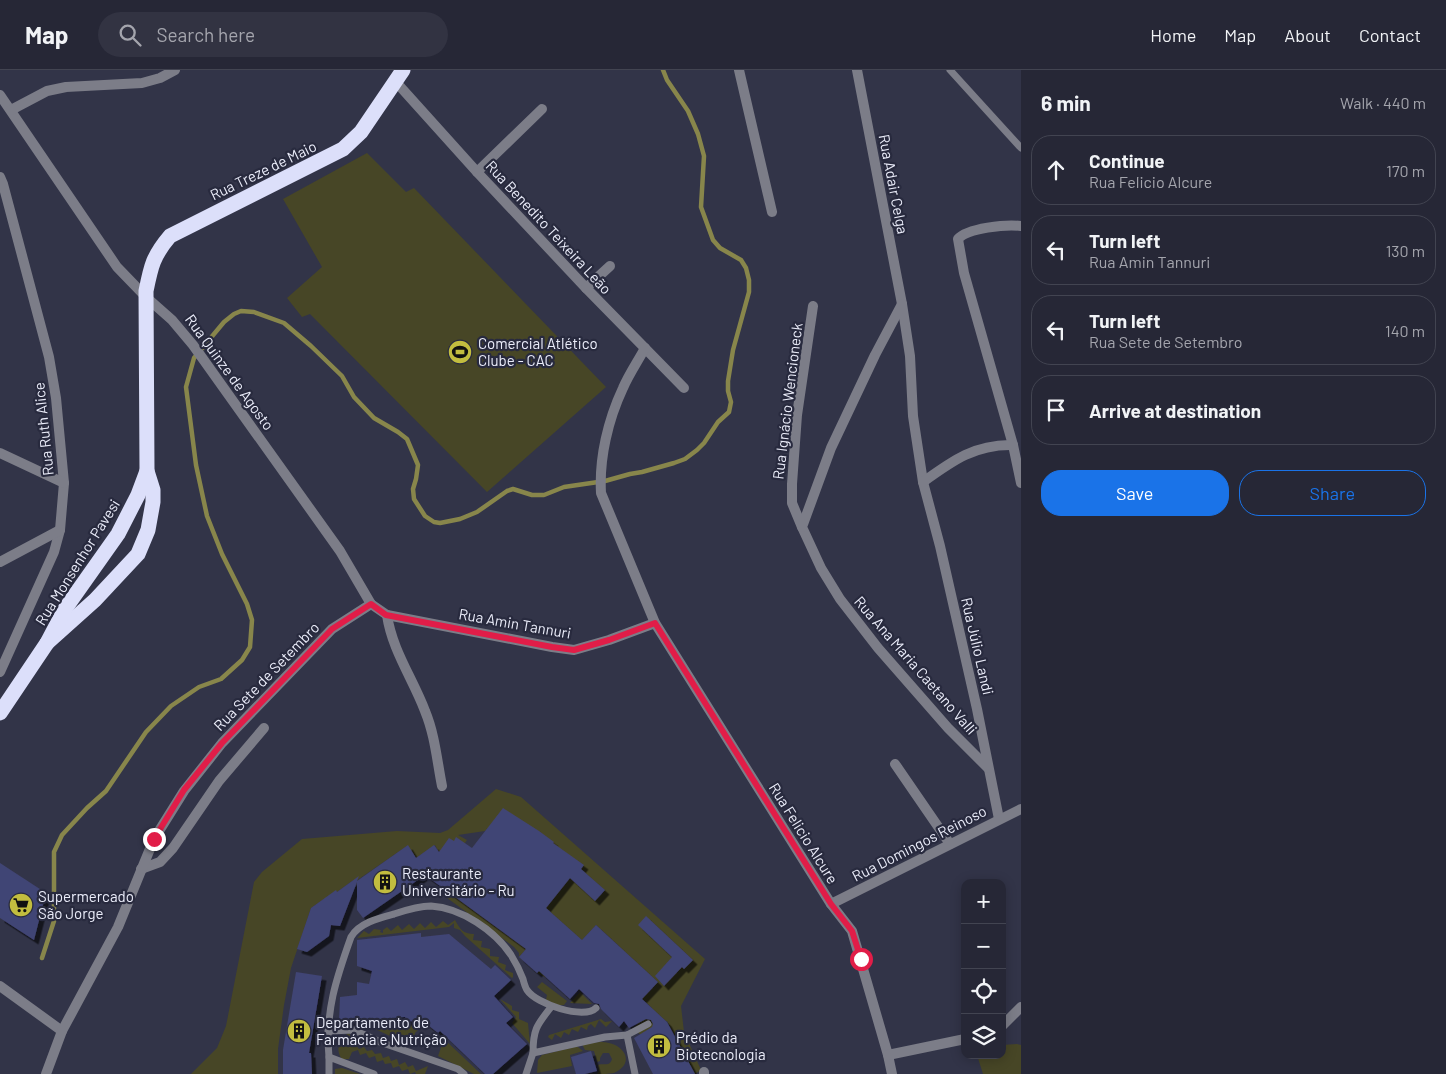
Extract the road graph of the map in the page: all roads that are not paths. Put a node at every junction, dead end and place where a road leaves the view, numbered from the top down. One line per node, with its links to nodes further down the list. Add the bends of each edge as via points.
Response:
1 (175, 70): 8 (street, via 142,83 47,91)
2 (739, 70): 12 (street)
3 (856, 70): 17 (street, Rua Adair Celga)
4 (950, 70): 9 (lane)
5 (399, 76): 10 (street, Rua Benedito Teixeira Leão); 16 (highway, Rua Treze de Maio, via 361,132 343,149 170,236 151,264)
6 (0, 96): 8 (street, Rua Quinze de Agosto)
7 (542, 109): 10 (street)
8 (11, 110): 16 (street, Rua Quinze de Agosto, via 112,259)
9 (1021, 148)
10 (477, 172): 15 (street, Rua Benedito Teixeira Leão)
11 (0, 177): 25 (street, Rua Ruth Alice, via 49,357)
12 (772, 212)
13 (1021, 226): 21 (street, via 968,232 958,239 964,273)
14 (610, 266): 15 (street)
15 (586, 288): 19 (street, Rua Benedito Teixeira Leão)
16 (146, 297): 23 (highway, Rua Monsenhor Pavesi); 32 (street, Rua Quinze de Agosto, via 172,320 202,358 340,551)
17 (902, 304): 24 (street, Rua Júlio Landi); 27 (street, via 831,448)
18 (813, 306): 27 (street, Rua Ignácio Wencioneck, via 797,415 792,484 792,503)
19 (645, 348): 20 (street, Rua Benedito Teixeira Leão); 34 (street, Rua Felicio Alcure, via 612,414 600,478 601,493)
20 (684, 388)
21 (1013, 445): 24 (street, via 997,444 964,455); 26 (street)
22 (0, 453): 25 (street)
23 (147, 471): 29 (highway, Rua Monsenhor Pavesi, via 138,495); 31 (highway, Rua Monsenhor Pavesi, via 153,490 148,530 138,554)
24 (922, 482): 40 (street, Rua Júlio Landi, via 940,546)
25 (64, 483): 28 (street, Rua Ruth Alice)
26 (1021, 483)
27 (802, 527): 40 (street, Rua Ana Maria Caetano Valli, via 840,599 948,728)
28 (60, 530): 30 (street); 36 (street, Rua Ruth Alice, via 54,552)
29 (107, 552): 31 (highway); 35 (highway, Rua Monsenhor Pavesi, via 65,609)
30 (0, 562)
31 (125, 568): 35 (highway, Rua Monsenhor Pavesi)
32 (371, 604): 33 (street, Rua Amin Tannuri); 45 (street, Rua Sete de Setembro, via 332,629 222,743 184,790 154,839)
33 (386, 615): 34 (street, Rua Amin Tannuri, via 574,650); 41 (street, via 396,649 426,712)
34 (655, 623): 46 (street, Rua Felicio Alcure)
35 (47, 643): 37 (highway, Rua Monsenhor Pavesi)
36 (0, 672)
37 (0, 713)
38 (264, 728): 45 (street, via 219,781 160,862)
39 (895, 764): 44 (street)
40 (988, 768): 43 (street, Rua Júlio Landi)
41 (442, 786)
42 (1021, 809): 43 (street, Rua Domingos Reinoso)
43 (999, 819): 44 (street, Rua Domingos Reinoso)
44 (950, 844): 46 (street, Rua Domingos Reinoso)
45 (141, 869): 53 (street, Rua Sete de Setembro, via 118,926)
46 (831, 904): 58 (street, Rua Felicio Alcure, via 852,931)
47 (0, 986): 53 (street)
48 (550, 1007): 50 (lane, via 588,1012); 54 (lane, via 526,989 519,969 491,934 467,917 431,906 387,916 354,932 331,1001); 57 (lane, via 536,1028)
49 (1021, 1007): 51 (street)
50 (596, 1008)
51 (1006, 1022)
52 (648, 1024): 55 (lane)
53 (62, 1031): 60 (street, Rua Sete de Setembro)
54 (328, 1031): 59 (lane); 63 (lane, via 354,1030)
55 (627, 1035): 57 (lane); 65 (lane)
56 (961, 1040): 58 (street)
57 (533, 1053): 64 (lane)
58 (888, 1055): 66 (street, Rua Felicio Alcure)
59 (329, 1056): 61 (lane); 62 (lane)
60 (46, 1074)
61 (329, 1074)
62 (374, 1074)
63 (464, 1074)
64 (526, 1074)
65 (635, 1074)
66 (892, 1074)

